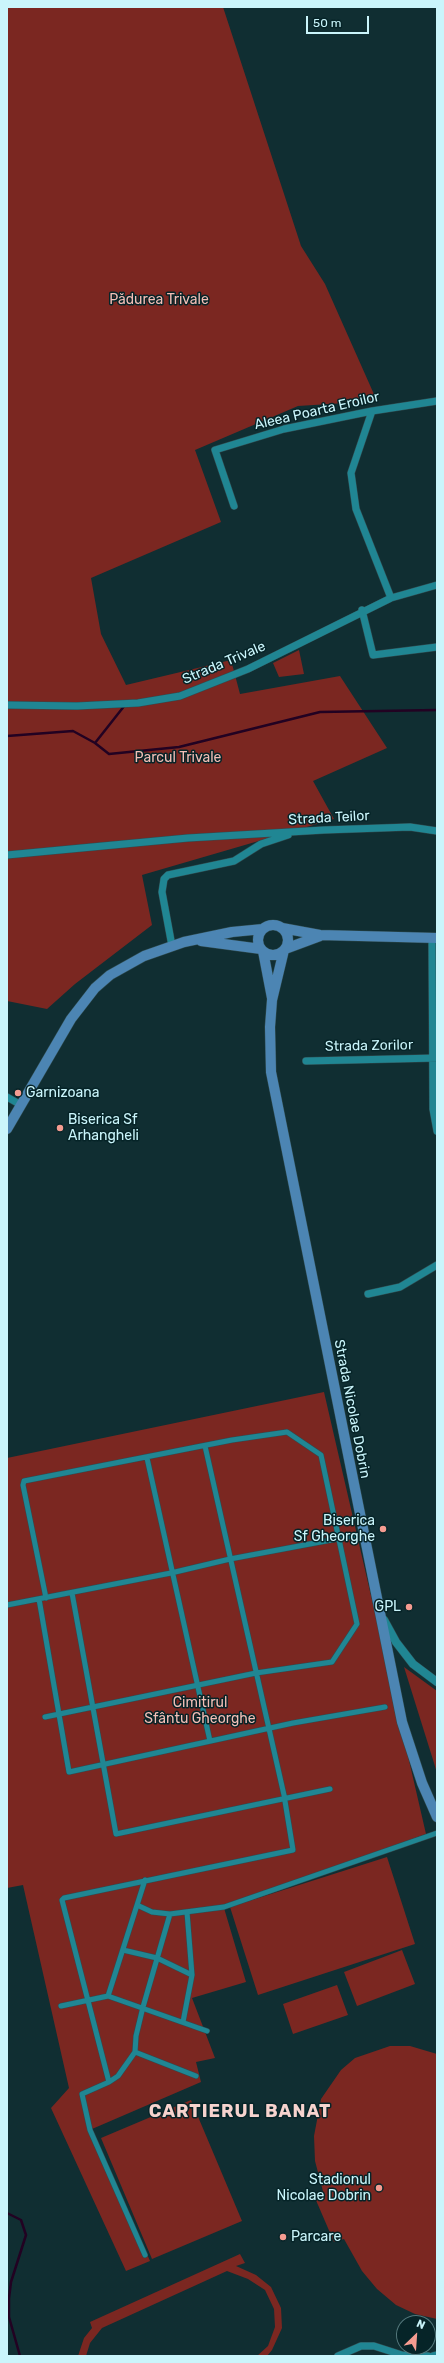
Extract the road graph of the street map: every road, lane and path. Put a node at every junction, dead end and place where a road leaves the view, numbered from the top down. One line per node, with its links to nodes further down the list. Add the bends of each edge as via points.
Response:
1 (437, 401): 2 (street, Aleea Poarta Eroilor)
2 (372, 411): 3 (street, Aleea Poarta Eroilor, via 284,429 215,450); 5 (street, via 351,473 356,509)
3 (234, 506)
4 (437, 586): 5 (street, Strada Trivale)
5 (391, 598): 6 (street, Strada Trivale)
6 (362, 610): 7 (street, via 372,655); 8 (street, Strada Trivale, via 308,641 248,670 180,696 132,703 77,706)
7 (437, 647)
8 (7, 705)
9 (437, 831): 10 (street, Strada Teilor, via 410,827)
10 (301, 832): 11 (street, Strada Teilor, via 221,836); 17 (street, via 260,844 234,861 168,875 164,879 162,892)
11 (7, 855)
12 (282, 928): 13 (main road, via 272,925); 14 (main road); 19 (main road, via 287,936)
13 (263, 929): 16 (main road); 18 (main road, via 258,936)
14 (320, 936): 15 (main road); 19 (main road)
15 (434, 938): 21 (street, Strada Zorilor)
16 (195, 940): 17 (main road); 18 (main road)
17 (172, 946): 24 (main road, via 124,966 95,988 71,1019)
18 (262, 950): 19 (main road, via 276,955); 20 (main road, Strada Nicolae Dobrin)
19 (284, 950): 20 (main road, Strada Nicolae Dobrin)
20 (272, 1000): 31 (main road, Strada Nicolae Dobrin, via 271,1072)
21 (434, 1058): 22 (street, Strada Zorilor); 26 (street, Strada Zorilor, via 433,1109)
22 (306, 1061)
23 (7, 1097): 24 (street)
24 (22, 1105): 25 (main road)
25 (7, 1129)
26 (437, 1131)
27 (437, 1265): 28 (street, via 400,1287)
28 (368, 1294)
29 (205, 1446): 30 (street); 32 (street, via 286,1432 321,1455); 33 (street)
30 (147, 1458): 34 (street); 36 (street, via 24,1481)
31 (363, 1534): 32 (street); 39 (main road, Strada Nicolae Dobrin)
32 (337, 1538): 33 (street); 40 (street, via 357,1624 332,1662)
33 (230, 1558): 34 (street); 40 (street)
34 (171, 1573): 35 (street); 42 (street)
35 (72, 1593): 36 (street); 44 (street)
36 (46, 1598): 37 (street)
37 (39, 1599): 38 (street); 45 (street)
38 (7, 1605)
39 (381, 1615): 41 (street, via 396,1642 413,1664); 52 (main road, Strada Nicolae Dobrin, via 402,1722 422,1783)
40 (256, 1673): 42 (street); 47 (street)
41 (437, 1682)
42 (197, 1685): 44 (street); 48 (street)
43 (385, 1707): 47 (street)
44 (93, 1708): 45 (street); 49 (street)
45 (59, 1714): 46 (street); 49 (street, via 69,1772)
46 (45, 1717)
47 (268, 1728): 48 (street); 51 (street)
48 (210, 1741): 49 (street)
49 (104, 1764): 51 (street, via 116,1834)
50 (330, 1789): 51 (street)
51 (284, 1799): 54 (street, via 293,1850)
52 (437, 1817)
53 (437, 1833): 56 (street, via 224,1907)
54 (145, 1880): 55 (street); 62 (street, via 62,1900)
55 (137, 1905): 57 (street, via 152,1912); 58 (street)
56 (187, 1912): 57 (street); 60 (street)
57 (170, 1914): 59 (street)
58 (123, 1950): 59 (street); 61 (street)
59 (157, 1958): 60 (street); 64 (street)
60 (192, 1975): 65 (street)
61 (108, 1996): 62 (street); 64 (street)
62 (87, 1999): 63 (street); 69 (street)
63 (61, 2006)
64 (143, 2007): 65 (street); 67 (street)
65 (183, 2022): 66 (street)
66 (207, 2031)
67 (135, 2052): 68 (street); 69 (street, via 118,2076)
68 (196, 2076)
69 (109, 2082): 70 (street, via 85,2091 82,2098 90,2130)
70 (145, 2255)
71 (437, 2355): 74 (street)
72 (338, 2356): 73 (street, via 361,2346 374,2346 402,2355)
73 (428, 2356)
74 (433, 2356)

